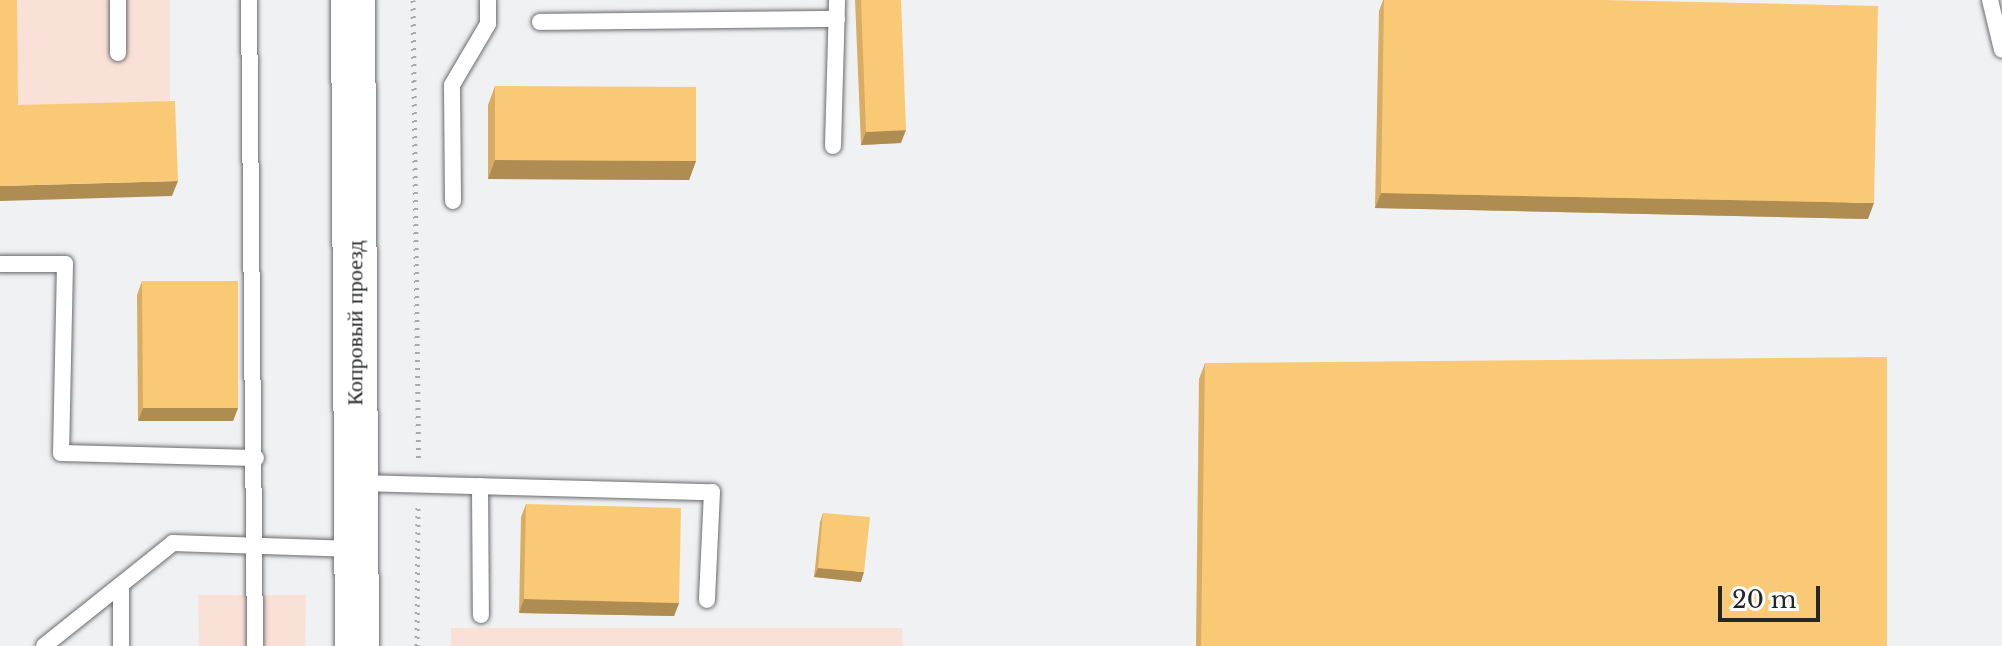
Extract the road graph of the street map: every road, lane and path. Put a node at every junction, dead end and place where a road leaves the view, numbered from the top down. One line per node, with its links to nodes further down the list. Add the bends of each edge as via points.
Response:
1 (118, 0): 11 (lane)
2 (249, 0): 15 (lane)
3 (353, 0): 16 (main road, Копровый проезд)
4 (413, 0): 17 (path)
5 (488, 0): 13 (lane, via 488,24 452,85)
6 (837, 0): 8 (lane)
7 (1990, 0): 10 (lane)
8 (837, 19): 9 (lane); 12 (lane)
9 (540, 22)
10 (2002, 50)
11 (118, 53)
12 (833, 146)
13 (453, 201)
14 (0, 264): 15 (lane, via 65,264 61,453)
15 (256, 458): 19 (lane)
16 (356, 483): 17 (lane); 20 (main road, Копровый проезд)
17 (420, 485): 18 (lane); 28 (path)
18 (480, 486): 22 (lane, via 712,492); 23 (lane)
19 (257, 545): 20 (lane); 21 (lane, via 173,543); 26 (lane)
20 (356, 549): 27 (main road, Копровый проезд)
21 (121, 585): 24 (lane); 25 (lane)
22 (707, 600)
23 (481, 615)
24 (44, 646)
25 (121, 646)
26 (255, 646)
27 (357, 646)
28 (417, 646)

